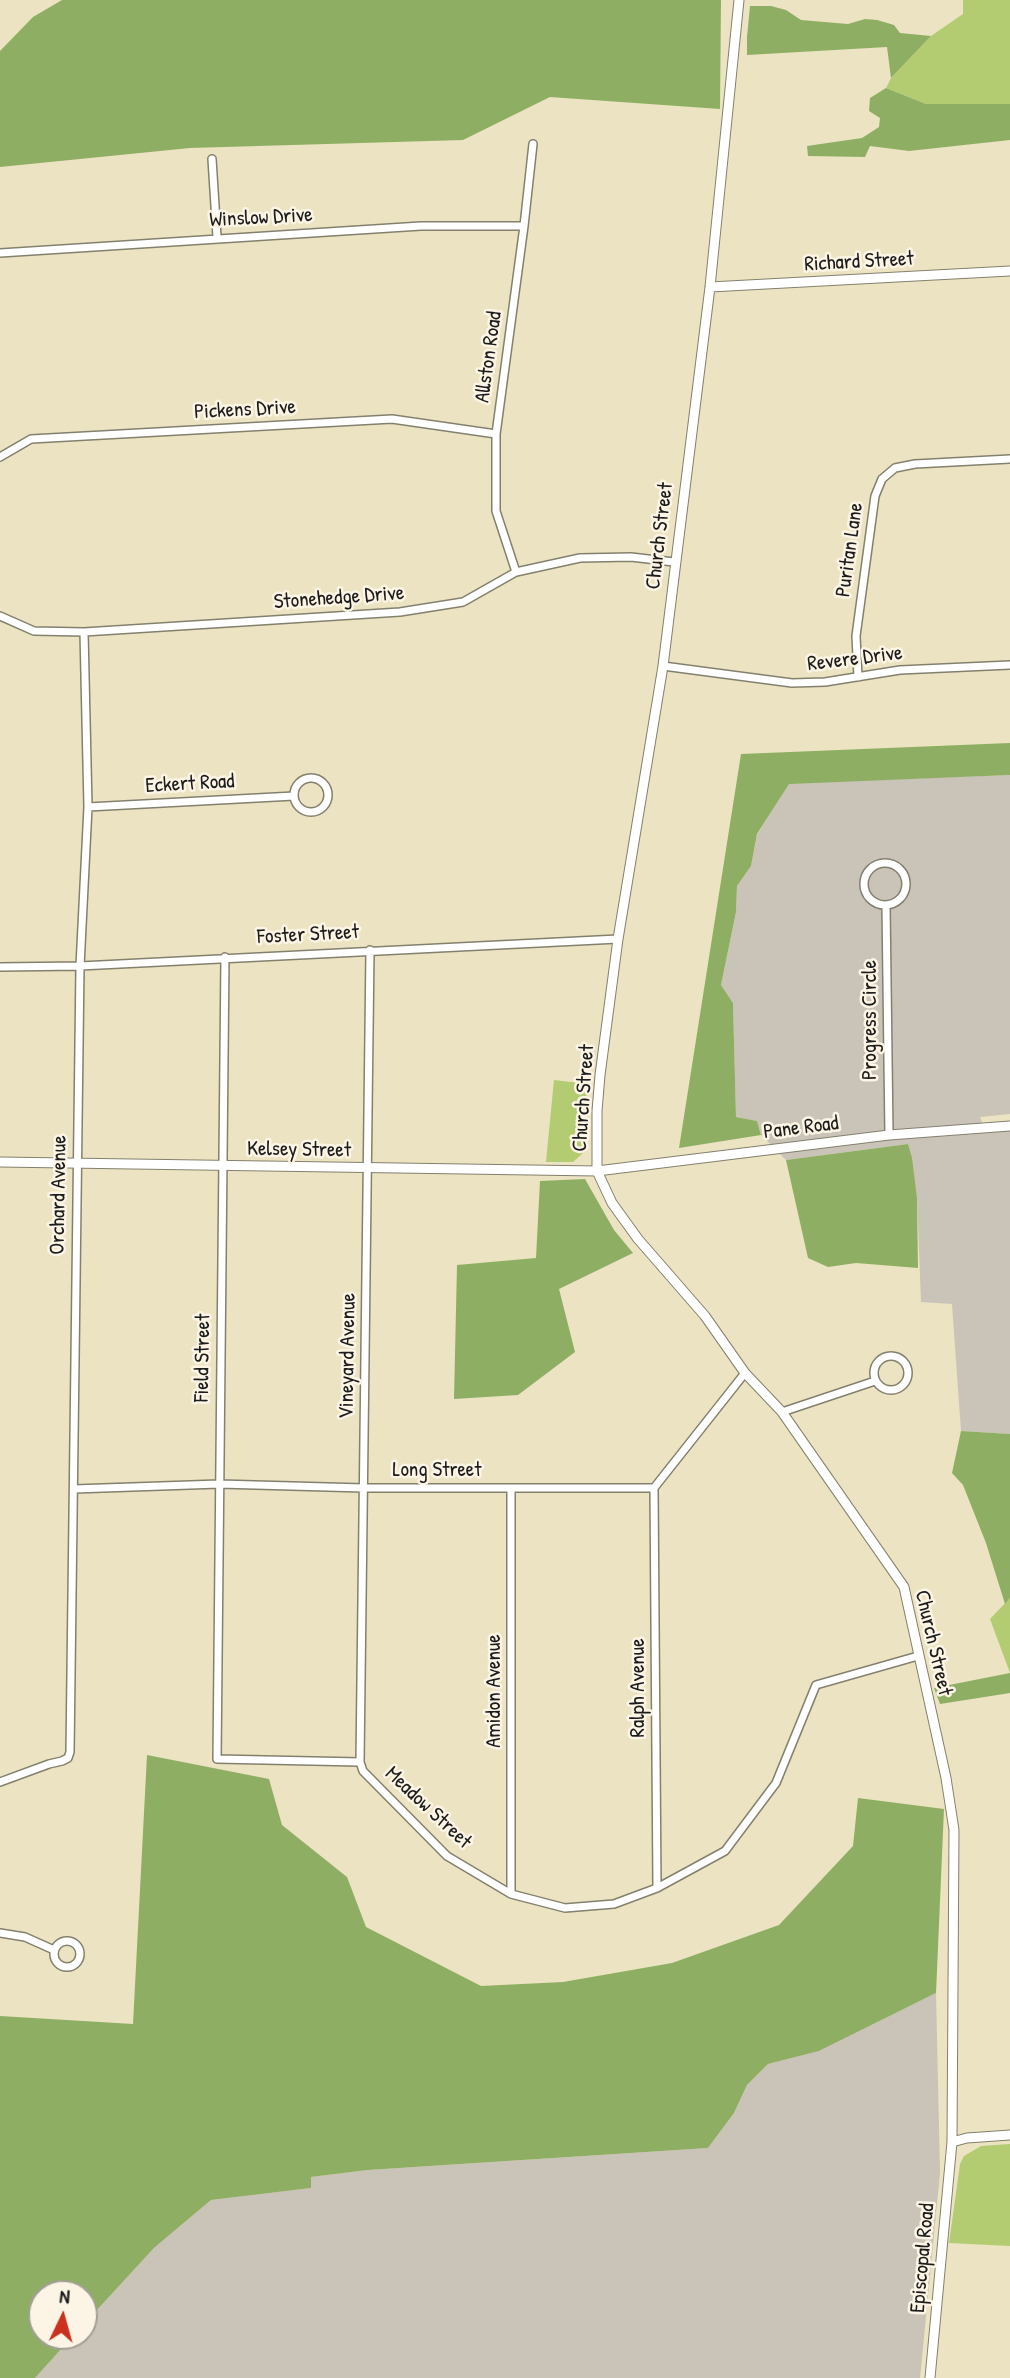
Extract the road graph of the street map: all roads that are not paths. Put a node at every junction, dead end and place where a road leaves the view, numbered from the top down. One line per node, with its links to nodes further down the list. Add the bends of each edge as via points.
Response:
1 (739, 0): 8 (street, Church Street)
2 (533, 144): 4 (street, Allston Road)
3 (212, 159): 5 (street)
4 (524, 226): 5 (street, Winslow Drive, via 421,226); 9 (street, Allston Road)
5 (217, 237): 6 (street, Winslow Drive)
6 (0, 253)
7 (1010, 271): 8 (street, Richard Street)
8 (710, 287): 12 (street, Church Street)
9 (496, 434): 10 (street, Pickens Drive, via 392,419 32,439); 13 (street, Allston Road, via 496,511)
10 (0, 457)
11 (1010, 459): 18 (street, Puritan Lane, via 915,464 895,468 882,480 875,496 856,636)
12 (674, 562): 13 (street, Stonehedge Drive, via 580,558); 17 (street, Church Street)
13 (516, 572): 15 (street, Stonehedge Drive, via 463,602 400,612)
14 (0, 616): 15 (street, Stonehedge Drive, via 34,631)
15 (84, 632): 20 (street, Orchard Avenue)
16 (1010, 665): 18 (street, Revere Drive, via 901,670)
17 (663, 666): 18 (street, Revere Drive, via 792,683); 22 (street, Church Street)
18 (858, 677)
19 (294, 796): 19 (street, Eckert Road, via 307,778 323,782 328,792 326,803 313,812 298,806); 20 (street, Eckert Road)
20 (89, 807): 25 (street, Orchard Avenue)
21 (886, 905): 21 (street, via 902,896 906,884 898,867 881,863 867,872 863,884 869,898); 28 (street, Progress Circle)
22 (618, 939): 23 (street, Foster Street); 33 (street, Church Street, via 600,1075)
23 (370, 950): 24 (street, Foster Street); 32 (street, Vineyard Avenue)
24 (225, 957): 25 (street, Foster Street); 31 (street, Field Street)
25 (80, 966): 26 (street, Foster Street); 30 (street, Orchard Avenue)
26 (0, 967)
27 (1010, 1126): 28 (street, Pane Road)
28 (889, 1135): 33 (street, Pane Road)
29 (0, 1162): 30 (street, Kelsey Street)
30 (77, 1163): 31 (street, Kelsey Street); 41 (street, Orchard Avenue)
31 (222, 1166): 32 (street, Kelsey Street); 37 (street, Field Street)
32 (368, 1169): 33 (street, Kelsey Street); 38 (street, Vineyard Avenue)
33 (597, 1171): 34 (street, Church Street, via 612,1203 638,1239 705,1315)
34 (745, 1373): 36 (street, Church Street); 40 (street)
35 (875, 1381): 35 (street, via 884,1390 896,1390 908,1378 905,1362 895,1356 884,1357 874,1370); 36 (street)
36 (782, 1412): 42 (street, Church Street, via 904,1587)
37 (219, 1484): 38 (street, Long Street); 41 (street, Long Street); 43 (street, Field Street)
38 (364, 1488): 39 (street, Long Street); 44 (street, Vineyard Avenue)
39 (511, 1488): 40 (street, Long Street); 47 (street, Amidon Avenue)
40 (654, 1488): 46 (street, Ralph Avenue)
41 (74, 1489): 45 (street, Orchard Avenue, via 68,1758)
42 (918, 1656): 46 (street, Meadow Street, via 816,1685 776,1783 725,1851); 51 (street, Church Street, via 954,1830)
43 (217, 1759): 44 (street, Meadow Street)
44 (360, 1762): 47 (street, Meadow Street, via 363,1771 447,1856)
45 (0, 1782)
46 (657, 1888): 47 (street, Meadow Street, via 614,1904 565,1908)
47 (511, 1894)
48 (0, 1933): 49 (street, via 25,1937)
49 (54, 1950)
50 (1010, 2135): 51 (street)
51 (952, 2142): 52 (street, Episcopal Road)
52 (930, 2378)

